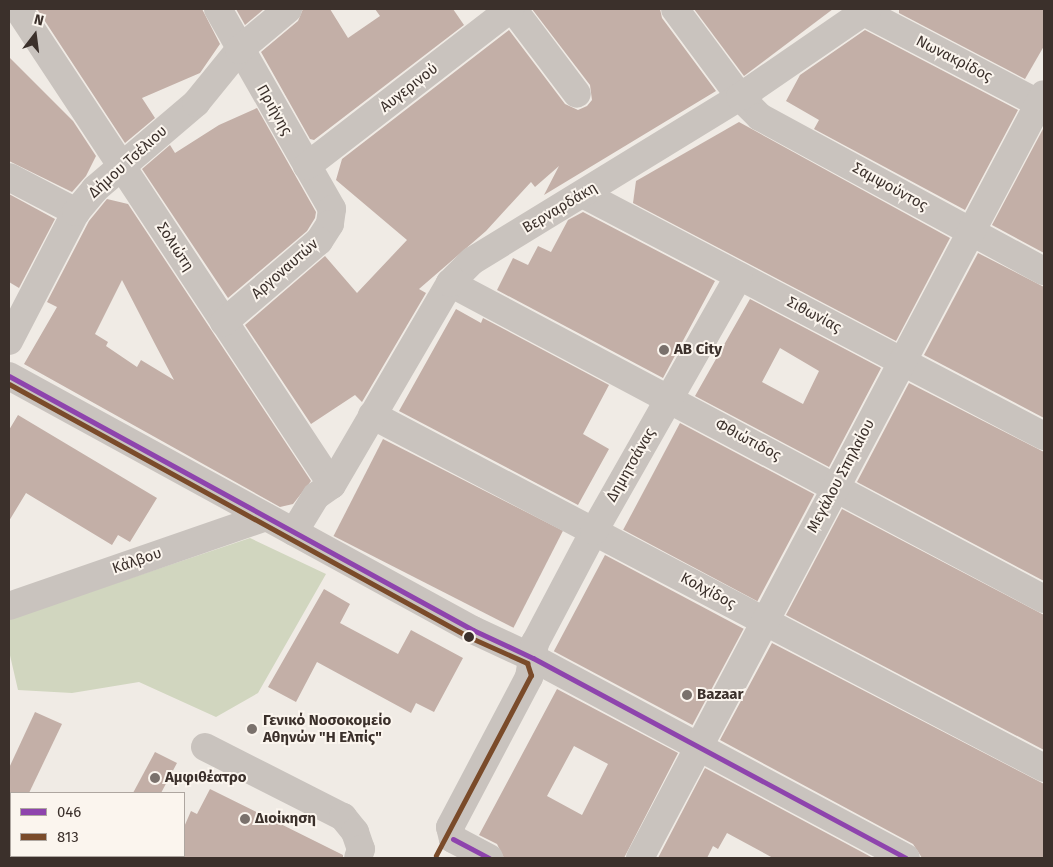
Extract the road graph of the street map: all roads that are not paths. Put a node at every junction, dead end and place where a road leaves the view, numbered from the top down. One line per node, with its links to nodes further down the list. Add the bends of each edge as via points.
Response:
1 (18, 9): 8 (street, Σολιώτη)
2 (218, 9): 9 (street, Πριήνης)
3 (288, 9): 9 (street, Δήμου Τσέλιου)
4 (511, 9): 10 (street, Αυγερινού); 14 (street, Αυγερινού)
5 (675, 9): 11 (street, Σαμψούντος)
6 (866, 11): 11 (street, Βερναρδάκη); 12 (street, Νωνακρίδος)
7 (9, 34): 8 (street)
8 (36, 36): 13 (street, Σολιώτη)
9 (239, 50): 13 (street, Δήμου Τσέλιου, via 196,103); 14 (street, Πριήνης)
10 (576, 94)
11 (740, 97): 16 (street, Βερναρδάκη); 19 (street, Σαμψούντος, via 760,117)
12 (1043, 101): 19 (street, Μεγάλου Σπηλαίου)
13 (122, 166): 18 (street, Δήμου Τσέλιου, via 95,189); 23 (street, Σολιώτη)
14 (307, 166): 17 (street, Πριήνης)
15 (9, 177): 18 (street)
16 (583, 194): 21 (street, Σιθωνίας); 22 (street, Βερναρδάκη, via 472,260)
17 (332, 209): 23 (street, Αργοναυτών, via 330,224 319,241)
18 (76, 212): 24 (street, Δήμου Τσέλιου)
19 (971, 232): 20 (street, Σαμψούντος); 25 (street, Μεγάλου Σπηλαίου)
20 (1044, 271)
21 (739, 276): 25 (street, Σιθωνίας); 27 (street, Δημητσάνας)
22 (450, 283): 27 (street, Φθιώτιδος); 28 (street, Βερναρδάκη)
23 (224, 322): 30 (street, Σολιώτη)
24 (9, 341)
25 (901, 361): 29 (street, Σιθωνίας); 31 (street, Μεγάλου Σπηλαίου)
26 (9, 376): 32 (street)
27 (670, 398): 31 (street, Φθιώτιδος); 33 (street, Δημητσάνας)
28 (372, 415): 30 (street, Βερναρδάκη); 33 (street, Κολχίδος)
29 (1044, 436)
30 (332, 485): 34 (street, Βερναρδάκη, via 316,496)
31 (835, 487): 35 (street, Φθιώτιδος); 37 (street, Μεγάλου Σπηλαίου)
32 (266, 517): 34 (street); 36 (street, Κάλβου)
33 (594, 531): 37 (street, Κολχίδος); 38 (street, Δημητσάνας, via 534,643)
34 (302, 536): 38 (street, via 473,630)
35 (1044, 599)
36 (9, 606)
37 (764, 621): 40 (street, Μεγάλου Σπηλαίου); 41 (street, Κολχίδος)
38 (533, 658): 40 (street); 42 (street, Δημητσάνας, via 539,676)
39 (205, 747): 43 (street, via 343,817 355,832 361,850)
40 (698, 749): 45 (street, Μεγάλου Σπηλαίου); 46 (street)
41 (1044, 768)
42 (448, 849): 44 (street)
43 (358, 858)
44 (489, 858)
45 (640, 858)
46 (906, 858)

